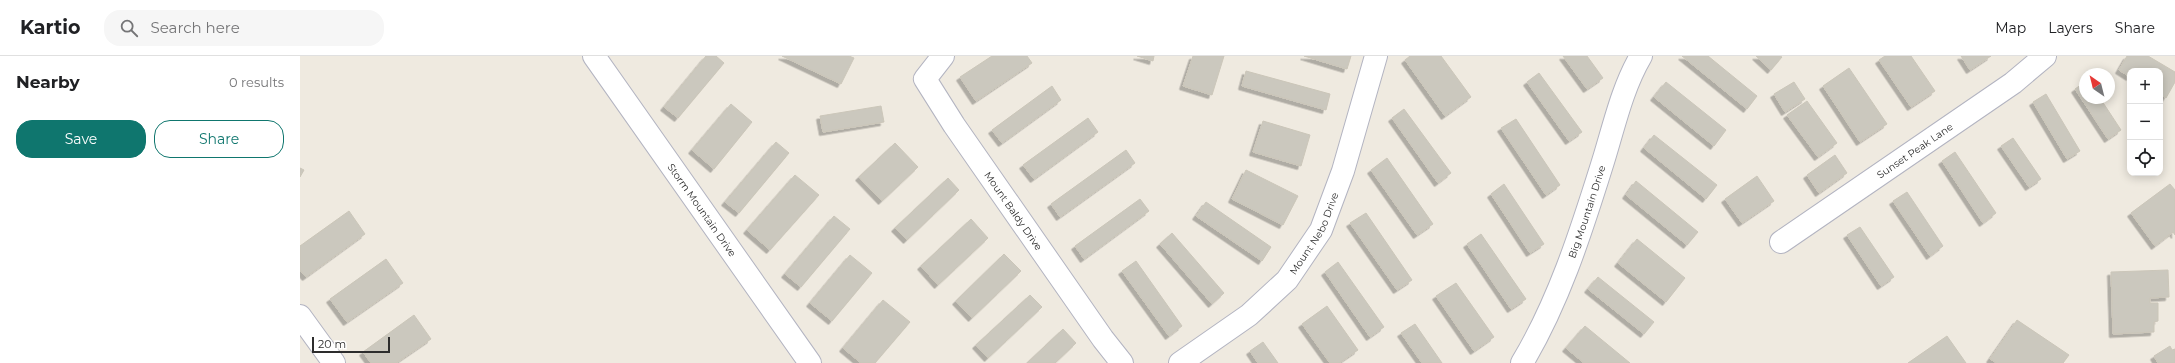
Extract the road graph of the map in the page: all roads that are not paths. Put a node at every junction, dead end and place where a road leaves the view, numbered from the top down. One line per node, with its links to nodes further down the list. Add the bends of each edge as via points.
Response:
1 (594, 56): 9 (street, Storm Mountain Drive)
2 (942, 56): 10 (street, Mount Baldy Drive, via 925,80)
3 (1376, 56): 11 (street, Mount Nebo Drive, via 1343,171 1320,230 1287,280 1249,315)
4 (1640, 56): 12 (street, Big Mountain Drive, via 1624,93 1601,169 1558,292 1542,328)
5 (2045, 56): 6 (street, Sunset Peak Lane, via 2013,83)
6 (1781, 242)
7 (300, 316): 8 (street)
8 (334, 363)
9 (810, 363)
10 (1122, 363)
11 (1180, 363)
12 (1522, 363)

